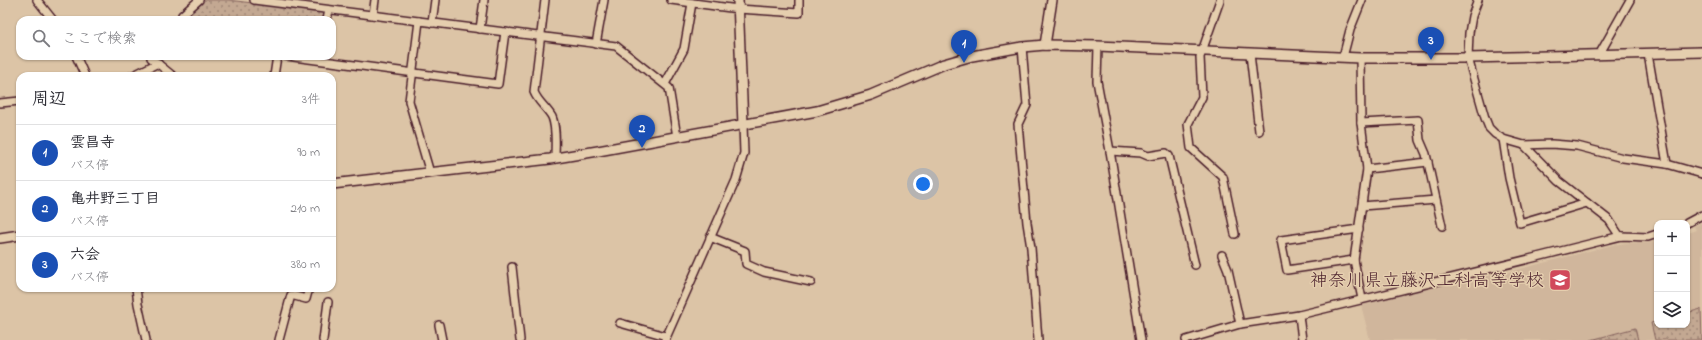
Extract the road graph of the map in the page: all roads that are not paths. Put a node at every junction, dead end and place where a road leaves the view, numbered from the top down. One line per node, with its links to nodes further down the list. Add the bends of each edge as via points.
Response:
1 (37, 0): 22 (street)
2 (199, 0): 23 (street)
3 (257, 0): 19 (street)
4 (320, 0): 19 (street)
5 (375, 0): 21 (street)
6 (435, 0): 26 (street)
7 (484, 0): 27 (street)
8 (545, 0): 29 (street)
9 (604, 0): 30 (street)
10 (671, 0): 17 (street)
11 (799, 0): 18 (street, via 799,13)
12 (1052, 0): 31 (street)
13 (1220, 0): 34 (street)
14 (1362, 0): 39 (street)
15 (1478, 0): 41 (street, via 1469,33)
16 (1630, 0): 38 (street)
17 (692, 2): 18 (street); 52 (street, via 684,49)
18 (738, 4): 56 (street)
19 (319, 8): 20 (street)
20 (329, 10): 21 (street); 24 (street)
21 (373, 15): 25 (street)
22 (50, 16)
23 (180, 16)
24 (328, 16)
25 (419, 21): 26 (street); 51 (street)
26 (432, 23): 27 (street)
27 (480, 29): 28 (street)
28 (505, 32): 29 (street); 51 (street, via 498,84)
29 (540, 36): 30 (street); 62 (street, via 534,92 552,118)
30 (596, 44): 52 (street, via 616,46)
31 (1045, 45): 32 (street); 33 (street)
32 (1022, 46): 56 (street, via 944,64 870,95 817,111); 101 (street, via 1027,106 1018,124)
33 (1098, 46): 34 (street); 61 (street, via 1097,81)
34 (1201, 51): 36 (street); 76 (street, via 1202,97 1188,124 1191,148 1223,177)
35 (1702, 52): 37 (street)
36 (1250, 54): 39 (street); 57 (street)
37 (1648, 54): 38 (street); 64 (street)
38 (1599, 55): 41 (street)
39 (1343, 57): 40 (street)
40 (1360, 58): 41 (street); 55 (street)
41 (1468, 58): 59 (street, via 1489,128)
42 (78, 60): 47 (street)
43 (154, 60): 46 (street)
44 (276, 60): 50 (street)
45 (333, 60): 51 (street)
46 (158, 63): 48 (street); 49 (street)
47 (83, 72)
48 (140, 72)
49 (168, 72)
50 (275, 72)
51 (412, 73): 66 (street, via 410,101)
52 (665, 84): 58 (street, via 669,88)
53 (16, 101): 54 (street)
54 (0, 103)
55 (1361, 123): 63 (street, via 1418,120 1420,140); 65 (street)
56 (743, 125): 58 (street); 80 (street, via 744,152 736,180)
57 (1259, 131)
58 (677, 137): 62 (street)
59 (1503, 139): 60 (street); 70 (street, via 1520,223)
60 (1524, 145): 64 (street, via 1577,146 1634,160); 70 (street, via 1559,181)
61 (1110, 151): 84 (street, via 1141,153 1148,156 1166,153 1169,156); 102 (street)
62 (555, 158): 66 (street)
63 (1428, 162): 65 (street); 69 (street)
64 (1667, 164): 67 (street)
65 (1367, 170): 71 (street)
66 (430, 173): 68 (street)
67 (1702, 174)
68 (336, 184)
69 (1436, 200): 71 (street); 74 (street)
70 (1587, 203): 79 (street, via 1608,220)
71 (1362, 206): 75 (street)
72 (1702, 215): 73 (street)
73 (1690, 221)
74 (1442, 226)
75 (1359, 229): 83 (street); 83 (street, via 1281,240 1287,270)
76 (1235, 234)
77 (1654, 235): 79 (street)
78 (16, 236): 81 (street)
79 (1621, 236): 89 (street)
80 (710, 237): 86 (street, via 745,251 746,264 764,272); 95 (street)
81 (0, 238)
82 (1222, 255): 93 (street, via 1228,270)
83 (1354, 260): 89 (street)
84 (1195, 265)
85 (512, 267): 100 (street)
86 (811, 282)
87 (136, 292): 96 (street)
88 (308, 292): 97 (street, via 306,299 291,295)
89 (1362, 299): 91 (street)
90 (328, 302): 98 (street)
91 (1299, 315): 93 (street); 104 (street)
92 (620, 323): 95 (street)
93 (1240, 324): 103 (street)
94 (439, 326): 99 (street)
95 (666, 338)
96 (146, 340)
97 (279, 340)
98 (323, 340)
99 (442, 340)
100 (520, 340)
101 (1038, 340)
102 (1141, 340)
103 (1186, 340)
104 (1302, 340)

